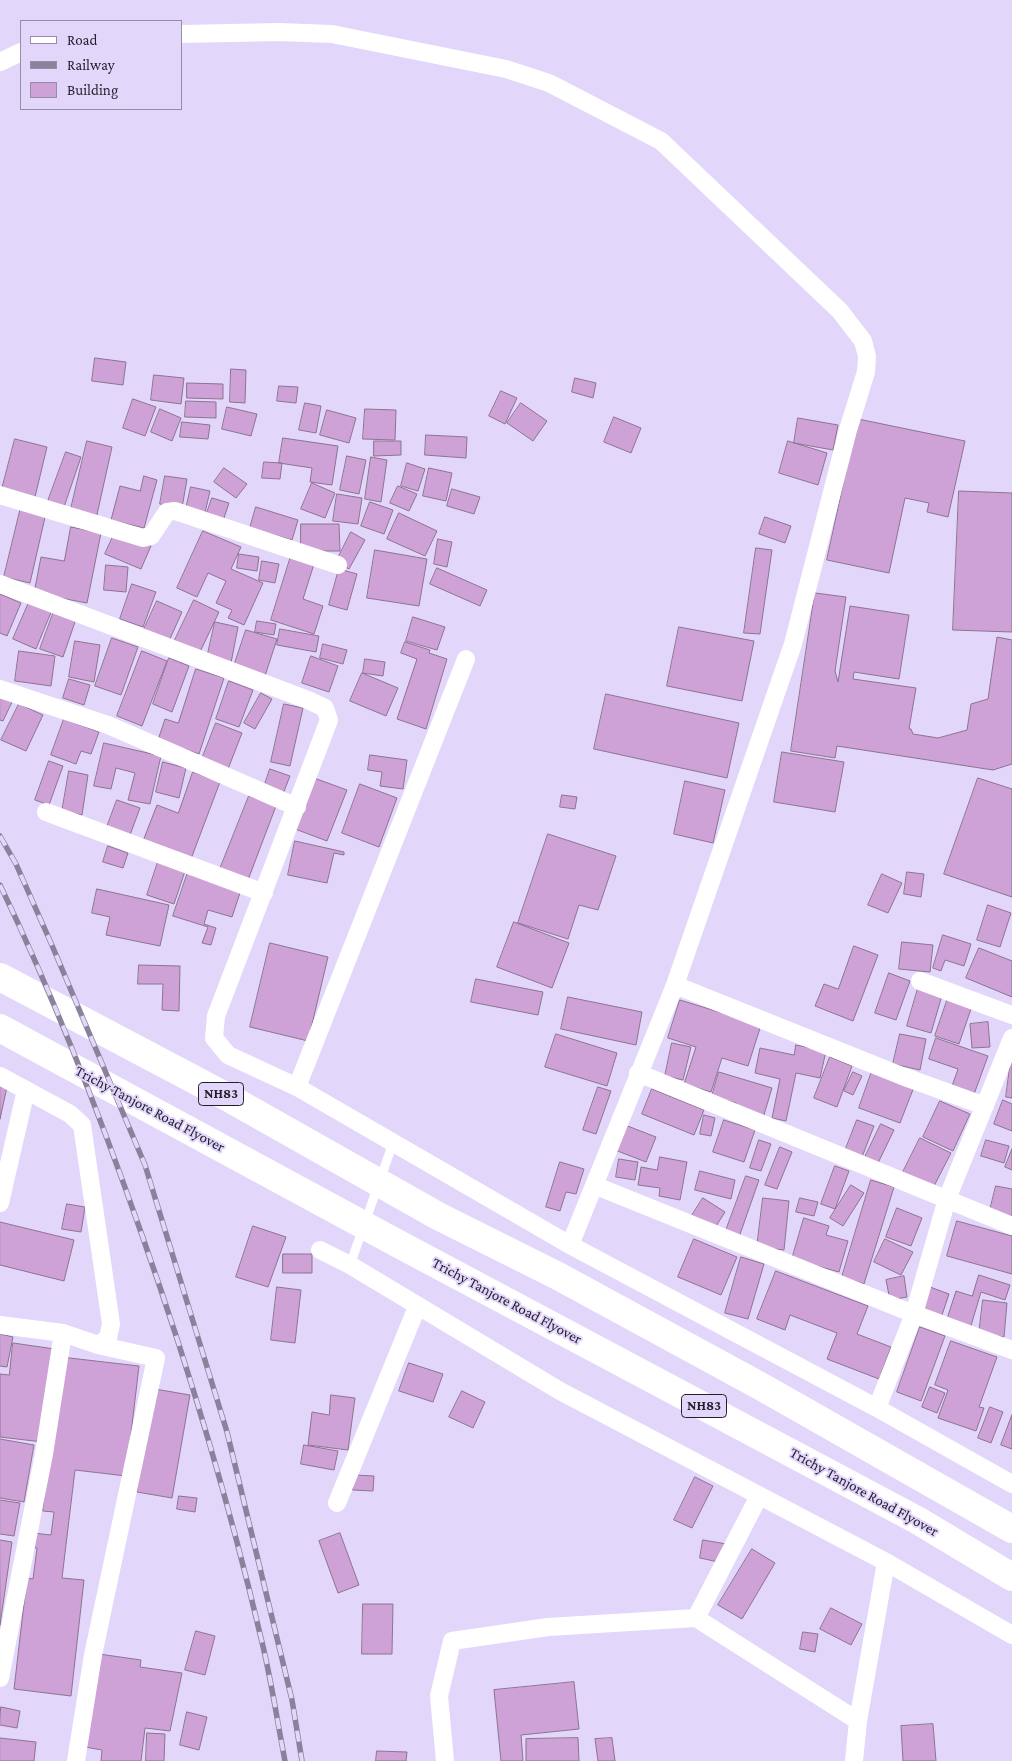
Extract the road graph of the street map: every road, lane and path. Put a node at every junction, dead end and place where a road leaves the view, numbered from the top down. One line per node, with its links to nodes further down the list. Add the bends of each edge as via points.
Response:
1 (182, 34): 14 (street, via 332,34 506,69 549,83 661,141 840,311 863,341 867,356 866,372 792,644)
2 (20, 52): 3 (street)
3 (0, 62)
4 (0, 496): 5 (street, via 143,538 152,536 167,512 175,511)
5 (338, 566)
6 (0, 584): 9 (street, via 325,708 329,720)
7 (466, 659): 20 (street)
8 (0, 689): 9 (street, via 108,725)
9 (297, 807): 11 (street)
10 (46, 812): 11 (street)
11 (264, 892): 20 (street, via 216,1016 214,1038 228,1054)
12 (0, 977): 41 (highway, NH83, via 229,1098 438,1216 558,1276)
13 (920, 980): 15 (street)
14 (675, 985): 18 (street); 22 (street)
15 (1012, 1015)
16 (0, 1028): 43 (highway, Trichy Tanjore Road Flyover / NH83, via 917,1520)
17 (1011, 1046): 22 (street)
18 (638, 1073): 24 (street); 25 (street)
19 (0, 1076): 21 (street)
20 (297, 1087): 23 (street)
21 (26, 1090): 26 (street); 35 (street, via 70,1114 82,1125 111,1324 108,1338)
22 (985, 1106): 25 (street)
23 (393, 1142): 28 (street); 30 (lane)
24 (596, 1186): 28 (street); 32 (street)
25 (947, 1200): 27 (street); 32 (street)
26 (0, 1203)
27 (1012, 1226)
28 (570, 1245): 37 (street)
29 (320, 1250): 30 (street)
30 (350, 1266): 31 (street)
31 (417, 1307): 39 (street, via 560,1392); 40 (street)
32 (914, 1314): 36 (street); 37 (street)
33 (0, 1325): 34 (street)
34 (62, 1333): 35 (street); 46 (street, via 41,1473)
35 (98, 1345): 48 (street, via 156,1358 93,1655)
36 (1012, 1350)
37 (877, 1408): 38 (street)
38 (1012, 1484)
39 (759, 1496): 42 (street); 44 (street)
40 (337, 1503)
41 (1007, 1526)
42 (886, 1562): 45 (street); 47 (street)
43 (1012, 1577)
44 (696, 1618): 47 (street); 49 (street, via 548,1627 452,1641 439,1696)
45 (1012, 1635)
46 (0, 1678)
47 (858, 1721): 50 (street)
48 (76, 1761)
49 (445, 1761)
50 (854, 1761)

